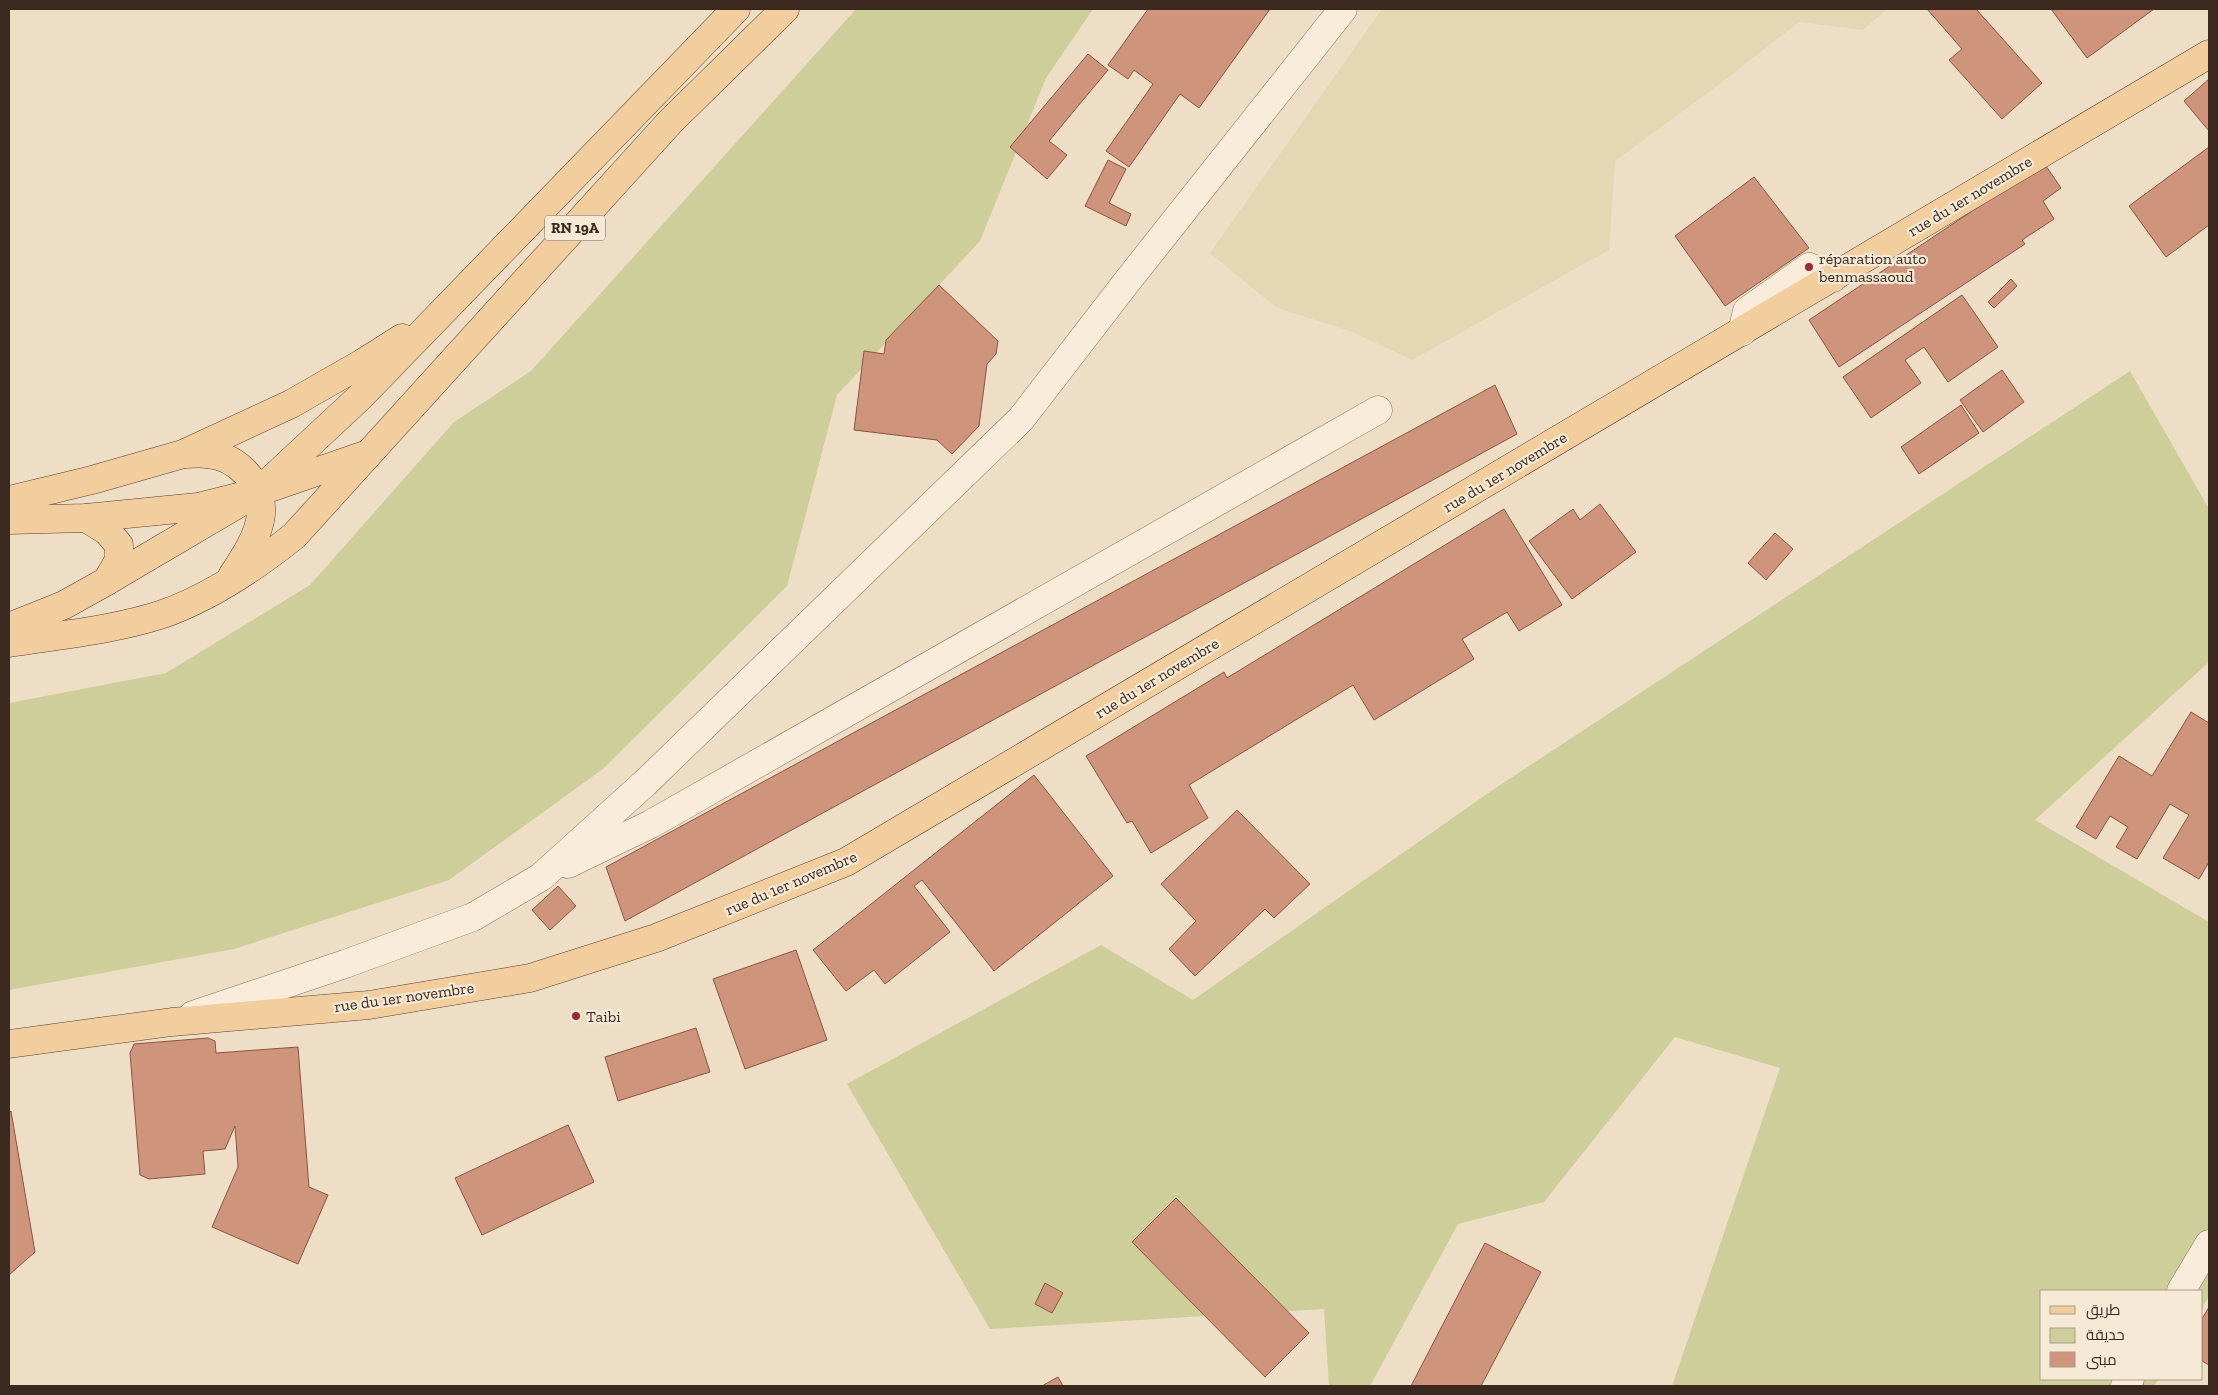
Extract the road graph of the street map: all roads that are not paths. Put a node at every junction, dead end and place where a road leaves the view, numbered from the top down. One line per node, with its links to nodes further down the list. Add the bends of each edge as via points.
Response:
1 (736, 9): 5 (main road, RN 19A)
2 (784, 9): 7 (main road, RN 19A, via 670,122)
3 (1343, 9): 17 (street, via 1021,419 645,783)
4 (2209, 54): 18 (main road, rue du 1er novembre, via 846,862 656,938 530,978 369,1004)
5 (441, 312): 8 (main road, via 361,364 291,404); 9 (main road, via 360,397)
6 (1378, 410): 17 (street, via 651,824)
7 (372, 452): 9 (main road); 14 (main road, via 294,536)
8 (183, 454): 9 (main road, via 209,454 233,462 249,475); 10 (main road)
9 (258, 492): 11 (main road, via 198,507); 13 (main road); 14 (main road, via 261,513 256,533)
10 (9, 500)
11 (86, 518): 12 (main road); 13 (main road, via 108,531 119,545 119,560)
12 (9, 520)
13 (107, 581): 15 (main road, via 64,605)
14 (228, 584): 16 (main road, via 162,614)
15 (9, 628)
16 (9, 643)
17 (541, 877): 18 (street, via 472,917)
18 (172, 1022): 19 (main road, rue du 1er novembre)
19 (9, 1044)
20 (2209, 1244): 21 (street)
21 (2182, 1290)

